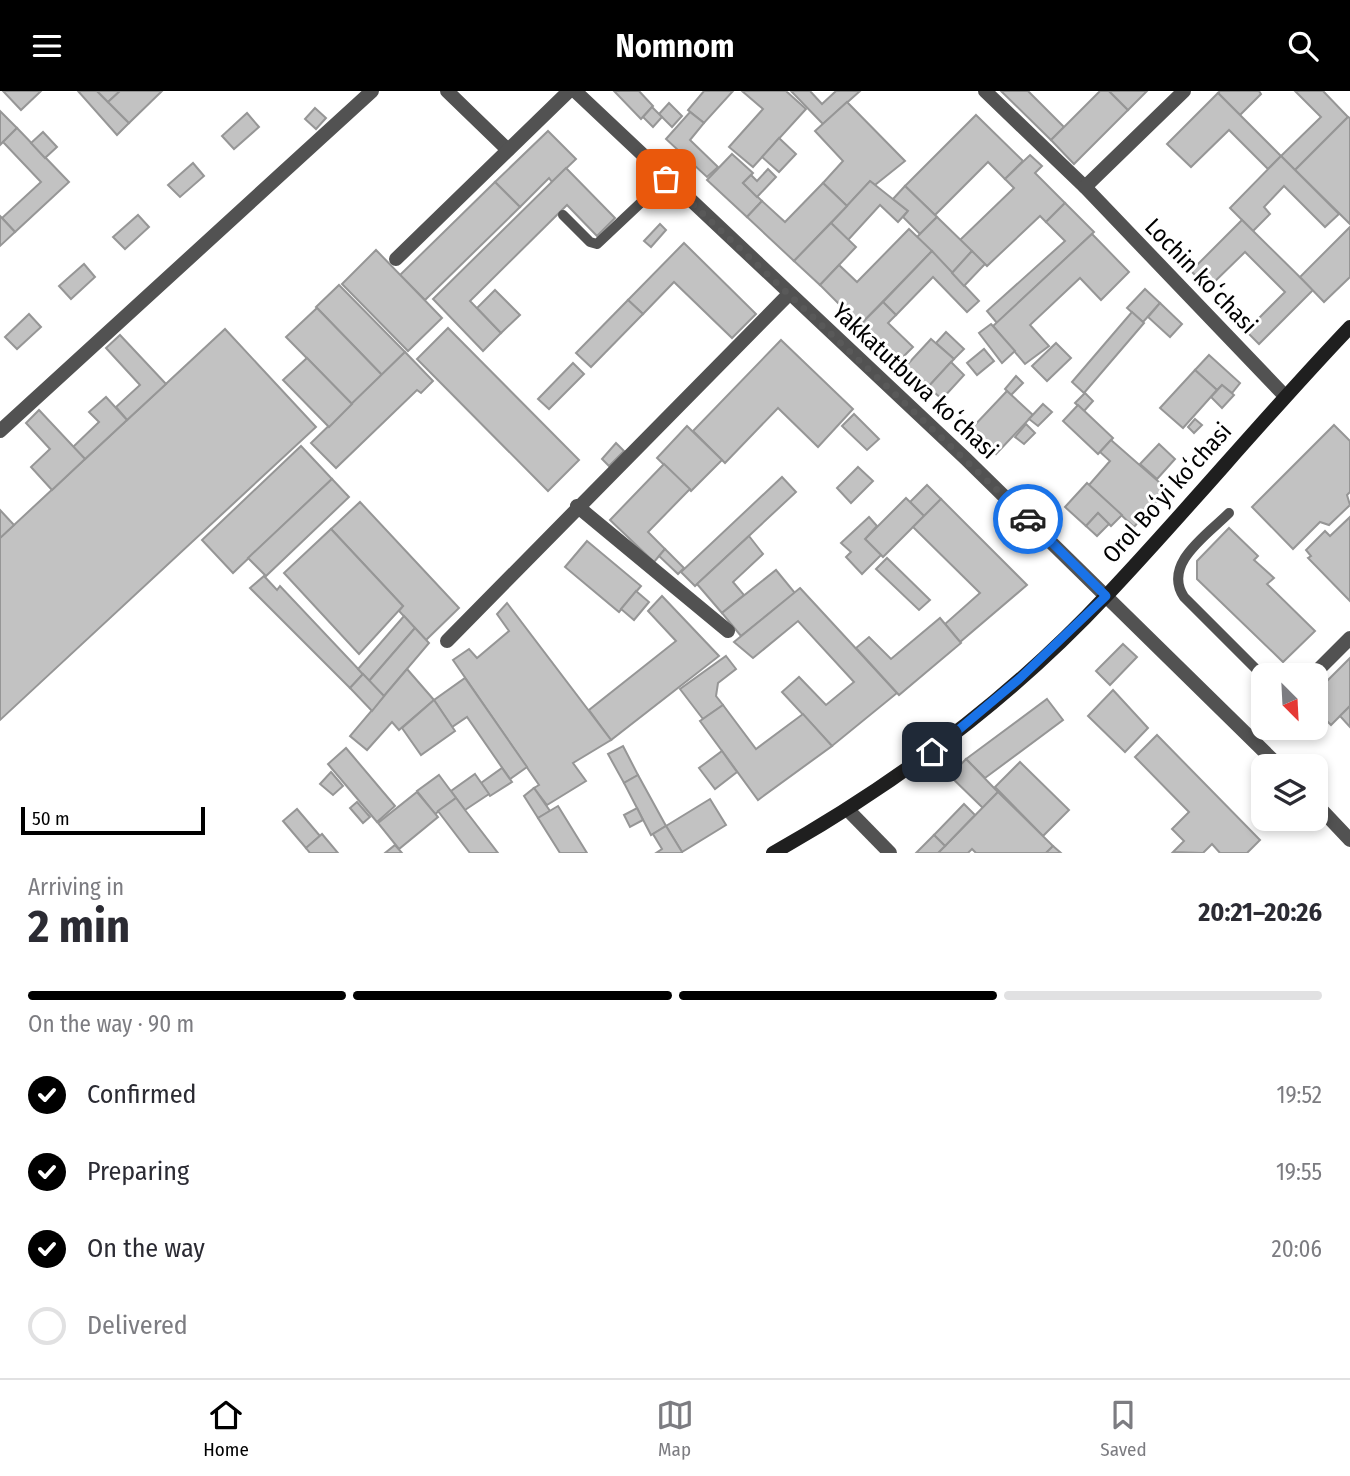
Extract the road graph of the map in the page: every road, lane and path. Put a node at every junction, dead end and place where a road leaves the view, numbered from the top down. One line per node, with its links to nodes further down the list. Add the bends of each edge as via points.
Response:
1 (372, 91): 15 (street)
2 (447, 91): 7 (street)
3 (569, 91): 7 (street)
4 (575, 91): 8 (street, Yakkatutbuva koʻchasi)
5 (985, 91): 9 (street, Lochin koʻchasi)
6 (1184, 91): 9 (street)
7 (508, 150): 11 (street)
8 (666, 179): 10 (lane, via 597,244); 12 (street, Yakkatutbuva koʻchasi)
9 (1085, 187): 14 (street, Lochin koʻchasi)
10 (563, 215)
11 (397, 259)
12 (789, 294): 16 (street); 18 (street, Yakkatutbuva koʻchasi)
13 (1350, 327): 14 (street, Orol Boʻyi koʻchasi)
14 (1285, 396): 18 (street, Orol Boʻyi koʻchasi)
15 (0, 431)
16 (577, 506): 19 (street); 21 (street)
17 (1228, 513): 23 (lane, via 1189,553 1176,573 1176,582 1184,597)
18 (1106, 596): 24 (street, Yakkatutbuva koʻchasi); 25 (street, Orol Boʻyi koʻchasi, via 1019,679 932,752)
19 (728, 631)
20 (1350, 638): 22 (street)
21 (447, 641)
22 (1325, 663)
23 (1251, 664)
24 (1251, 727)
25 (849, 810): 28 (street, Orol Boʻyi koʻchasi); 29 (street)
26 (1328, 817): 27 (street)
27 (1350, 840)
28 (773, 853)
29 (890, 853)

